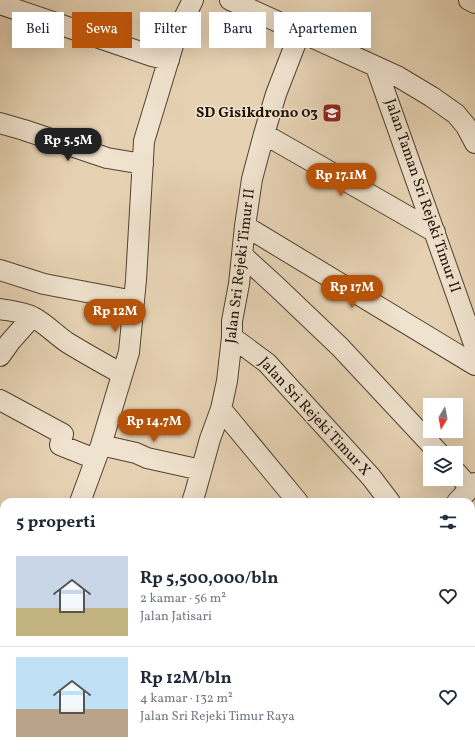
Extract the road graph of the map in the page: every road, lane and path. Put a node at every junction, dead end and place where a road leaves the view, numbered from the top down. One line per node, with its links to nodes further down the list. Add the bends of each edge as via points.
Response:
1 (193, 0): 9 (street, via 177,32)
2 (230, 0): 6 (street)
3 (469, 0): 4 (street)
4 (475, 3)
5 (0, 4): 9 (street)
6 (274, 20)
7 (294, 48): 12 (street, Jalan Sri Rejeki Timur II)
8 (335, 48): 10 (street)
9 (169, 60): 14 (street, via 144,141)
10 (376, 67): 13 (street, via 397,76 456,114); 16 (street, Jalan Taman Sri Rejeki Timur II)
11 (0, 123): 14 (street, via 107,158)
12 (264, 134): 15 (street, Jalan Sri Rejeki Timur II, via 252,179); 16 (street)
13 (475, 143)
14 (143, 164): 19 (street)
15 (245, 226): 17 (street, Jalan Sri Rejeki Timur II); 25 (street)
16 (434, 232): 23 (street, Jalan Taman Sri Rejeki Timur II)
17 (242, 255): 22 (street, Jalan Sri Rejeki Timur II); 29 (street, via 340,347)
18 (0, 270): 19 (street, via 44,284)
19 (134, 301): 26 (street, via 129,352)
20 (0, 308): 21 (street)
21 (32, 317): 24 (street); 26 (street, via 99,362)
22 (232, 337): 28 (street, Jalan Sri Rejeki Timur II); 37 (street, Jalan Sri Rejeki Timur X, via 267,363 371,477)
23 (475, 347)
24 (0, 356)
25 (475, 365)
26 (122, 374): 30 (street)
27 (0, 400): 30 (street, via 63,434 60,445)
28 (221, 409): 31 (street, Jalan Sri Rejeki Timur II); 36 (street)
29 (432, 446)
30 (98, 452): 31 (street, via 136,453 147,458); 34 (street)
31 (201, 470): 35 (street, Jalan Sri Rejeki Timur II)
32 (463, 478): 33 (street)
33 (473, 486): 38 (street)
34 (81, 498)
35 (197, 498)
36 (295, 498)
37 (387, 498)
38 (461, 498)

